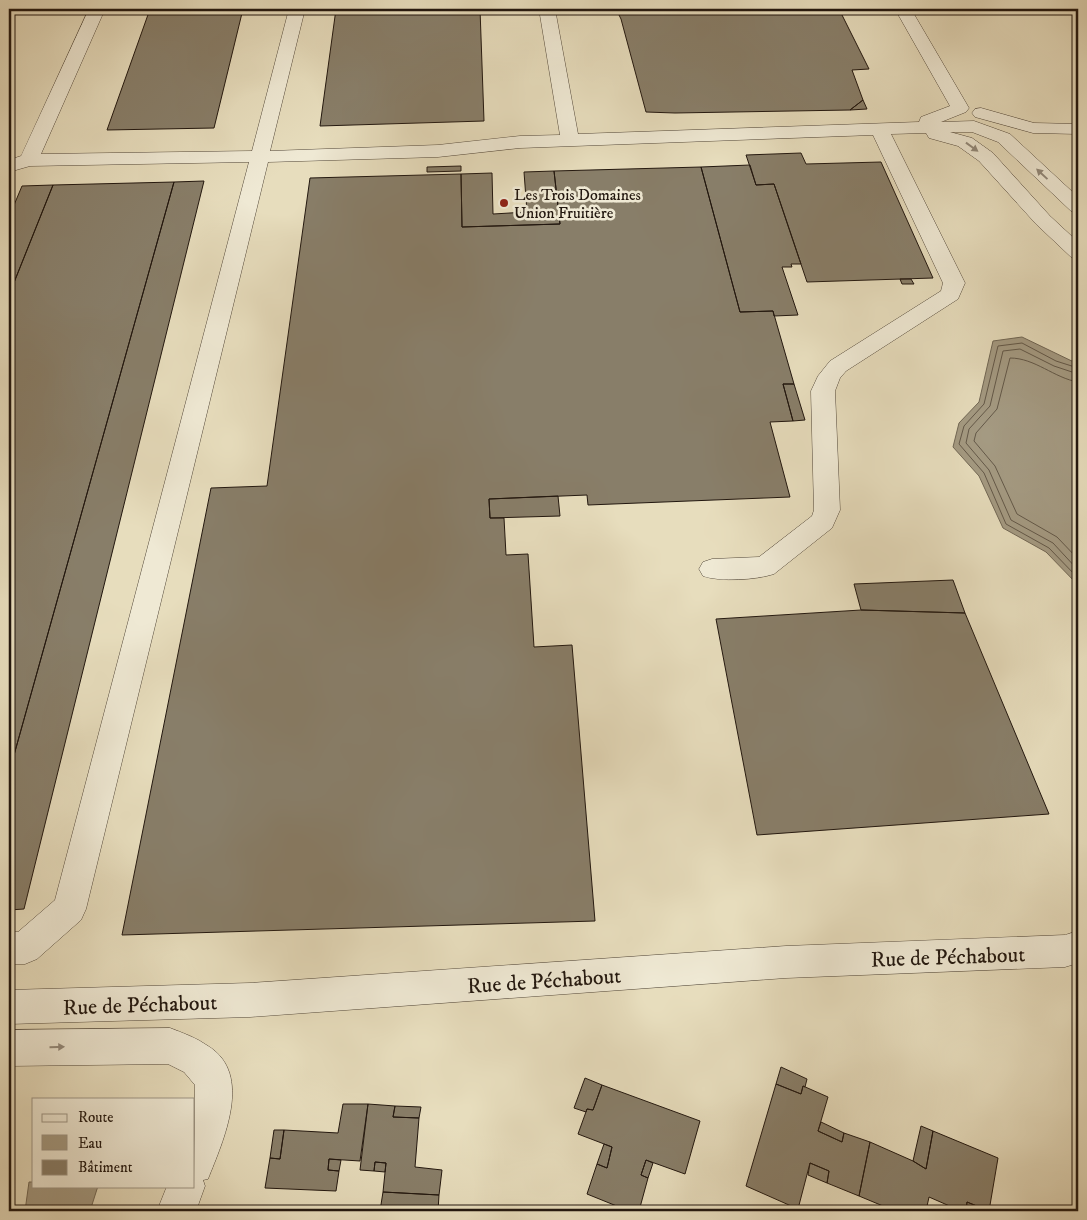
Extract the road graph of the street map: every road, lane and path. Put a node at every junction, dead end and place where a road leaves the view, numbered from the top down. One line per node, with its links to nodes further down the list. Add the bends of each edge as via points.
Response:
1 (97, 9): 11 (street)
2 (297, 9): 10 (street)
3 (548, 9): 9 (street)
4 (903, 9): 5 (street)
5 (960, 108): 6 (street); 8 (street, via 1033,128)
6 (909, 128): 7 (street); 13 (street, one-way to 6, via 1004,138 974,126); 14 (street, one-way to 14, via 965,142 986,157)
7 (879, 129): 9 (street); 15 (street, via 954,283 950,294 838,366 829,376 823,391 826,510 822,521 765,567)
8 (1078, 129)
9 (570, 140): 10 (street, via 438,150)
10 (259, 157): 11 (street); 16 (street, via 69,909 25,948)
11 (29, 160): 12 (street)
12 (9, 166)
13 (1078, 207)
14 (1078, 253)
15 (712, 569)
16 (9, 948)
17 (1078, 948): 18 (street, Rue de Péchabout, via 786,962 250,1000)
18 (9, 1007)
19 (9, 1048): 20 (street, one-way to 20, via 170,1046 197,1059 214,1078 214,1111)
20 (195, 1162)
21 (185, 1188): 22 (street)
22 (177, 1211)

